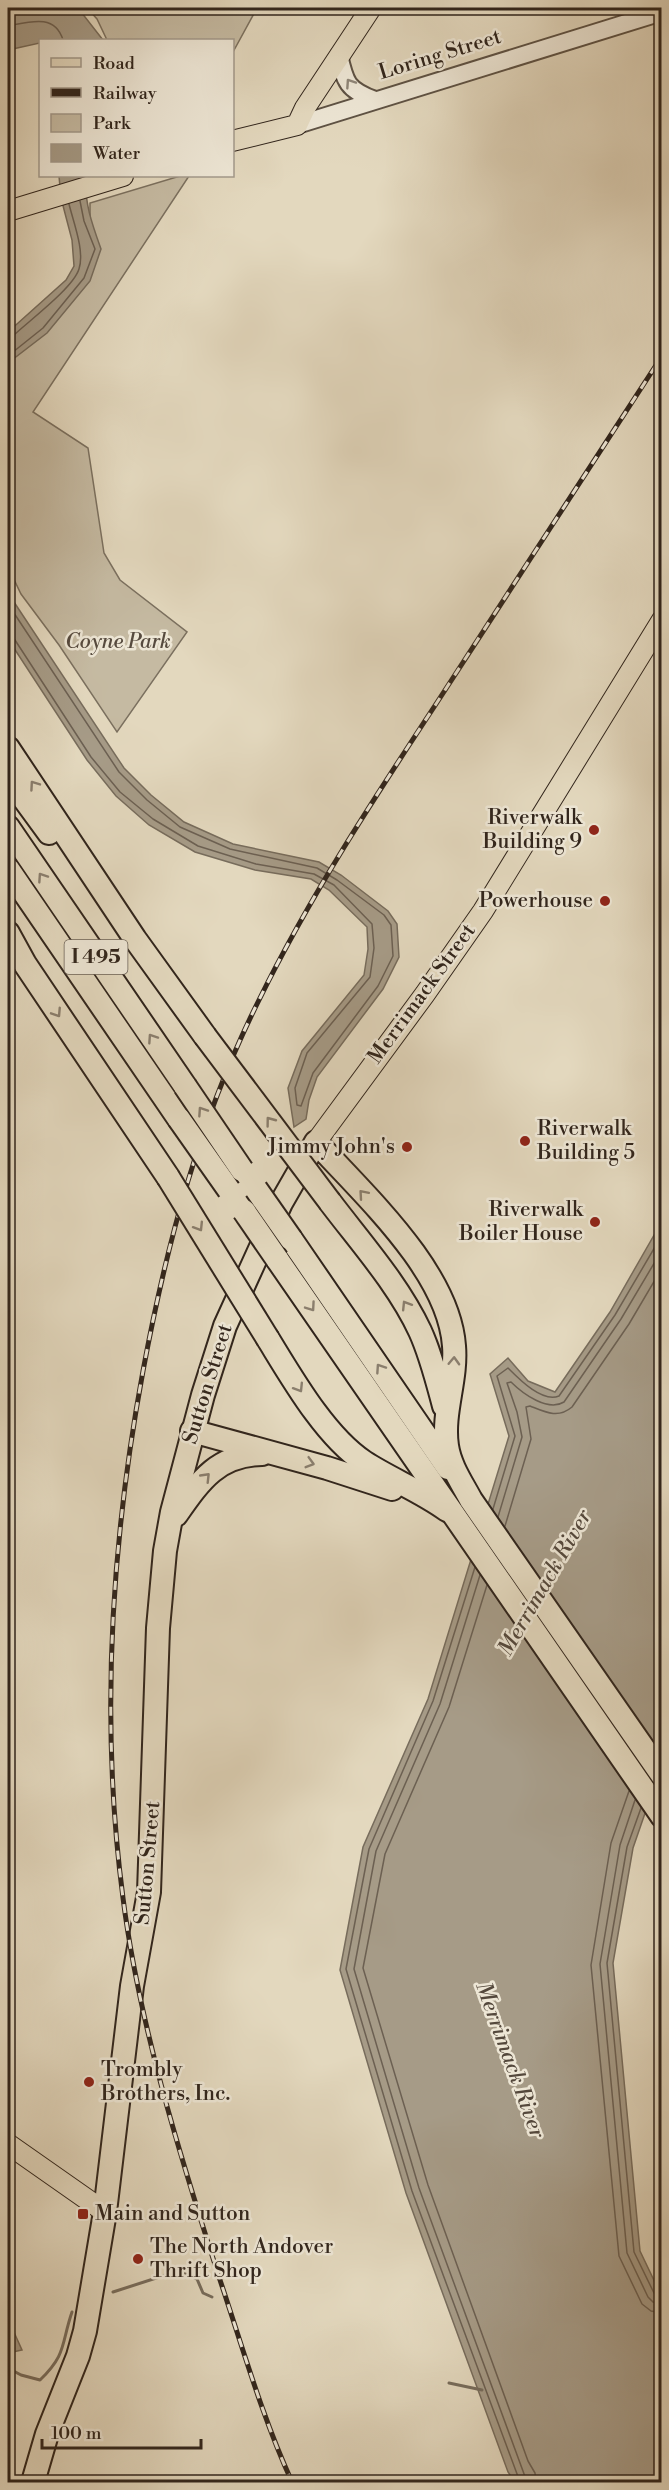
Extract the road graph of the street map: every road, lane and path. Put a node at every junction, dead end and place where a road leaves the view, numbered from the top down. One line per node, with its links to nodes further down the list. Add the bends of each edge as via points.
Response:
1 (370, 8): 3 (main road)
2 (662, 12): 4 (street, Loring Street)
3 (339, 55): 4 (street, one-way to 3, via 352,90); 5 (main road)
4 (375, 100): 5 (street, Loring Street)
5 (297, 125): 6 (main road, Loring Street)
6 (234, 141)
7 (120, 177): 8 (main road)
8 (8, 211)
9 (662, 620): 18 (main road, Merrimack Street, via 483,911)
10 (8, 748): 15 (highway, one-way to 10)
11 (8, 777): 15 (highway)
12 (8, 827): 25 (highway, I 495, one-way to 12, bridge)
13 (8, 869): 26 (highway, I 495, one-way to 26, bridge)
14 (8, 933): 17 (highway)
15 (135, 939): 20 (highway, one-way to 15, bridge, via 429,1353 403,1300)
16 (8, 942): 17 (highway)
17 (25, 964): 23 (highway, one-way to 23, bridge, via 168,1177 304,1396 362,1461)
18 (316, 1142): 19 (highway, Merrimack Street, via 281,1203); 20 (highway, one-way to 18, via 454,1345 442,1299 405,1242)
19 (246, 1280): 21 (highway, Sutton Street, via 212,1362)
20 (447, 1419): 25 (highway, via 447,1446 471,1500)
21 (192, 1431): 22 (highway); 24 (highway, Sutton Street)
22 (278, 1454): 23 (highway, one-way to 23); 24 (highway, one-way to 22, via 216,1467 240,1456)
23 (422, 1496): 26 (highway, via 451,1514)
24 (170, 1523): 28 (highway, Sutton Street, via 158,1628 149,1892 132,1986)
25 (662, 1776)
26 (662, 1817)
27 (8, 2144): 28 (main road)
28 (105, 2212): 29 (highway, Sutton Street, via 85,2331)
29 (33, 2482)

